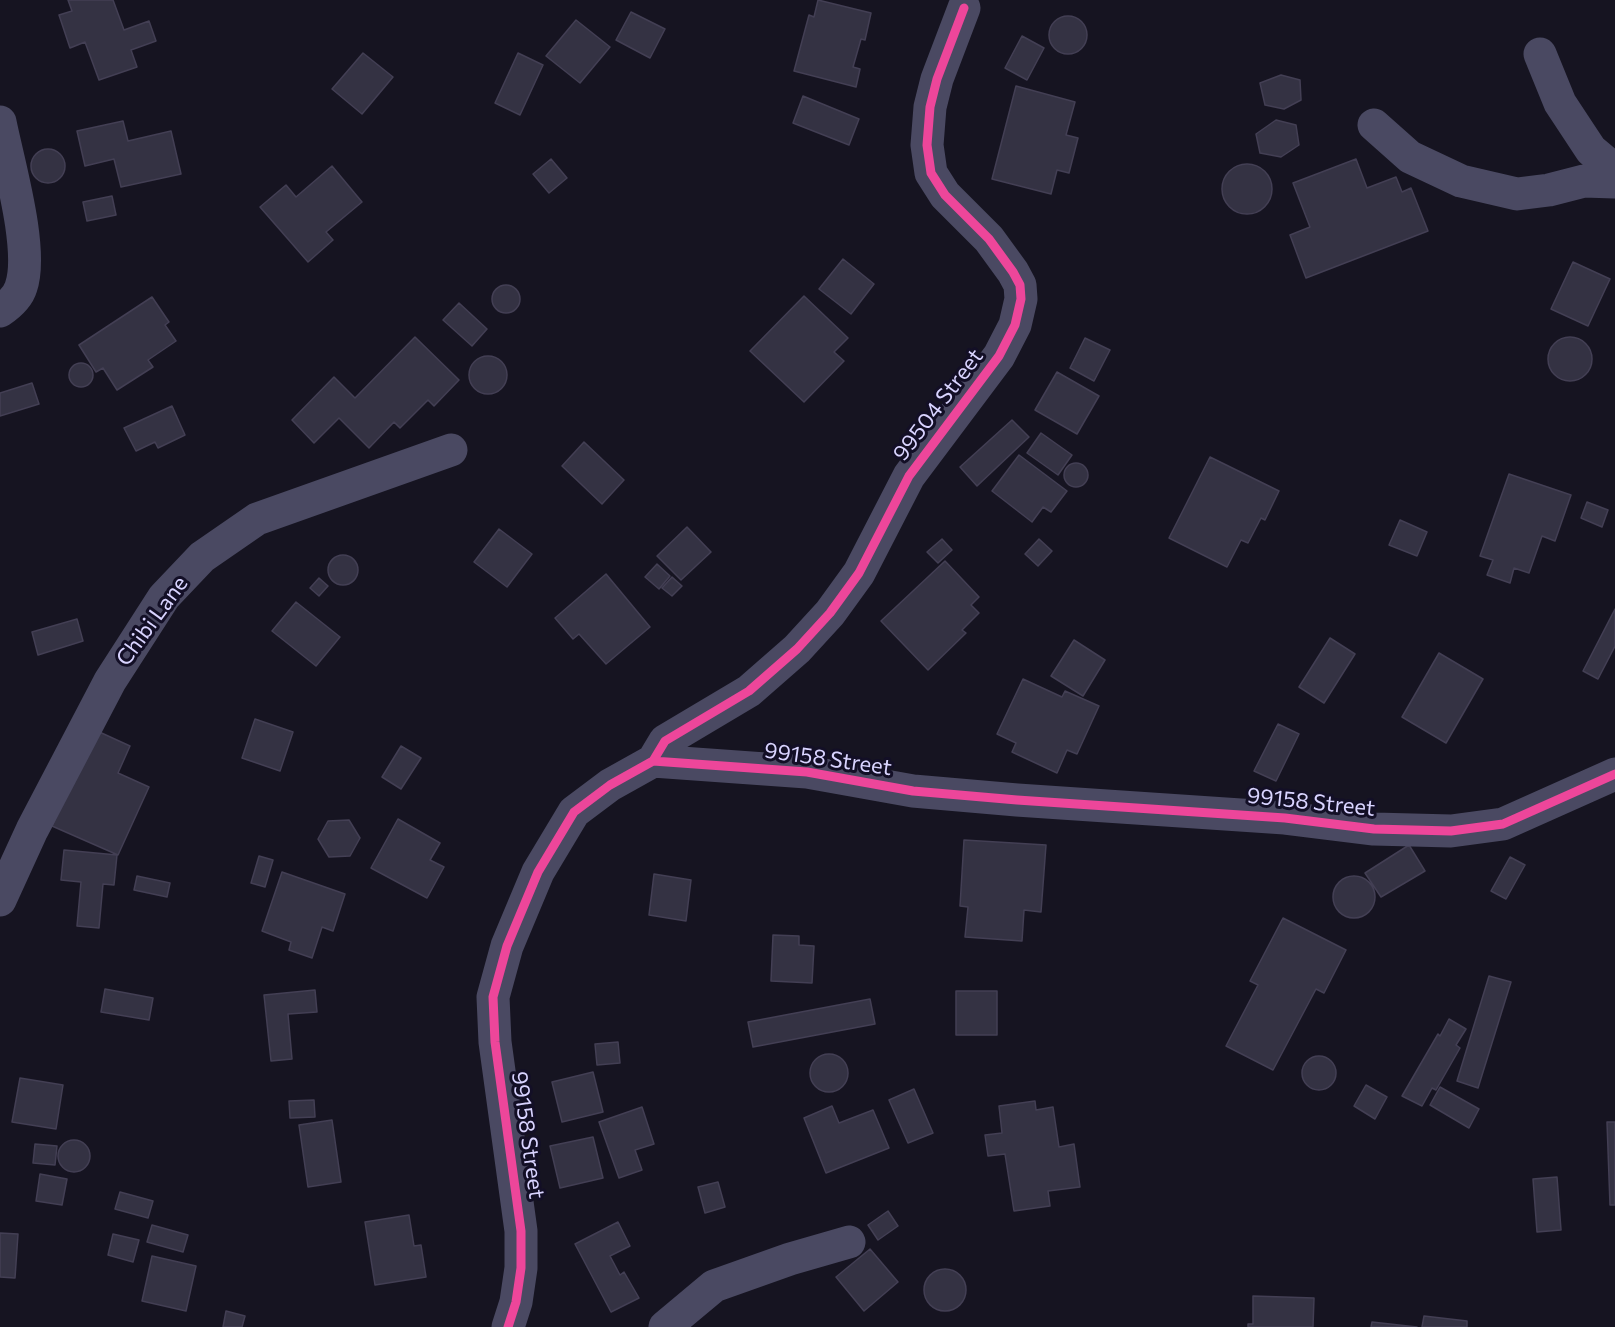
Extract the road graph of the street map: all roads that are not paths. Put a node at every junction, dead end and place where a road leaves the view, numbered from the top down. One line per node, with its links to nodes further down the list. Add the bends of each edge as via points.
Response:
1 (964, 8): 9 (street, 99504 Street, via 930,107 927,146 931,173 945,195 989,239 1013,272 1020,285 1021,299 1015,325 999,356 909,476 859,573 830,613 797,649 749,691 665,741)
2 (1540, 54): 5 (street, via 1560,103 1592,150)
3 (0, 122): 7 (street, via 25,261 21,290)
4 (1374, 125): 6 (street, via 1410,157 1461,181 1517,194 1584,181)
5 (1615, 170)
6 (1615, 182)
7 (0, 311)
8 (451, 450): 11 (street, Chibi Lane, via 257,519 202,557 164,597 110,681)
9 (653, 761): 10 (street, 99158 Street, via 807,772 913,791 1285,818 1374,829 1451,831 1503,824); 13 (street, 99158 Street, via 610,785 574,812 538,872 507,946 493,997 495,1042 521,1232 521,1268)
10 (1615, 774)
11 (0, 900)
12 (849, 1242): 14 (street, via 714,1286)
13 (508, 1327)
14 (665, 1327)

